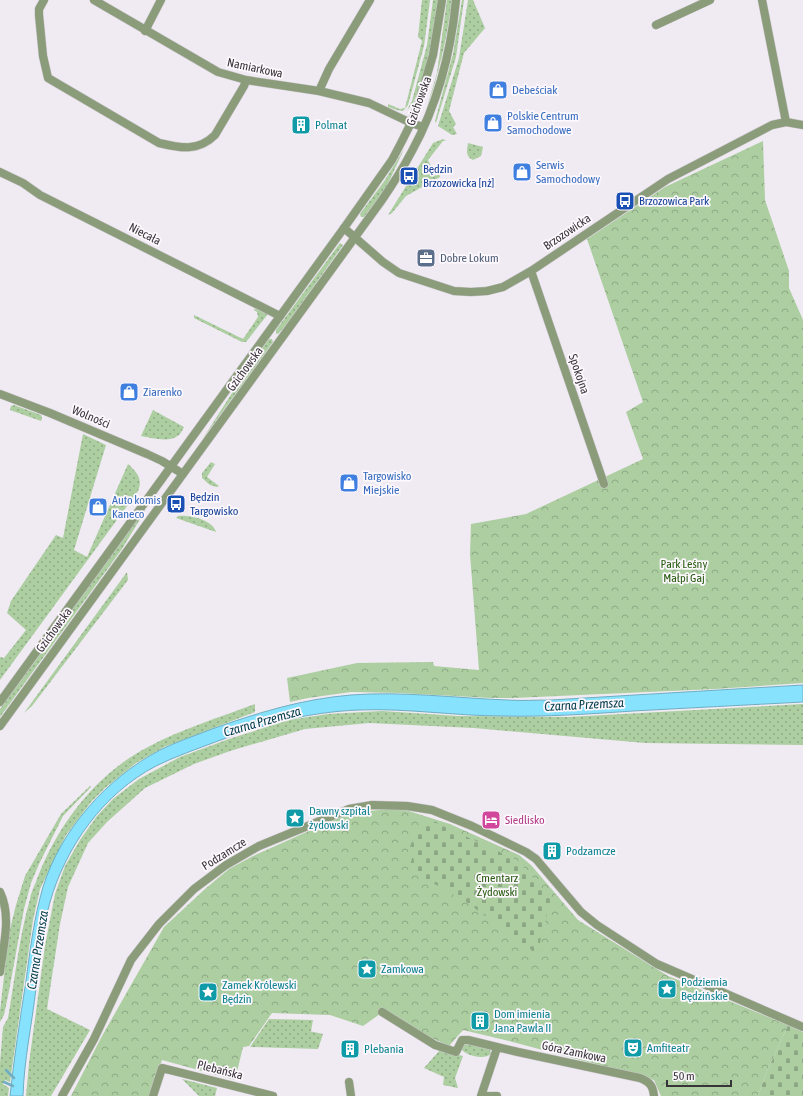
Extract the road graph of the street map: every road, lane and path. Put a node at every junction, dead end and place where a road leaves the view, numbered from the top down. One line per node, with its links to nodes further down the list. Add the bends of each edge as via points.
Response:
1 (44, 0): 11 (street, via 39,15 48,78 159,143 177,148 191,148 211,139)
2 (94, 0): 10 (street, Namiarkowa)
3 (161, 0): 10 (street)
4 (370, 0): 12 (street, via 329,69)
5 (442, 0): 14 (street, Gzichowska, via 433,55)
6 (456, 0): 16 (street, Gzichowska, via 446,61)
7 (710, 0): 9 (street)
8 (762, 0): 13 (street)
9 (656, 25)
10 (145, 31): 11 (street, Namiarkowa, via 218,72)
11 (246, 80): 12 (street, Namiarkowa)
12 (319, 92): 14 (street, Namiarkowa, via 369,103)
13 (786, 122): 15 (street, Brzozowicka); 20 (street, Brzozowicka, via 772,125 668,180)
14 (411, 123): 16 (street, Namiarkowa); 18 (street, Gzichowska, via 389,164)
15 (803, 126)
16 (423, 127): 19 (street, Gzichowska, via 398,175)
17 (0, 172): 21 (street, Niecała, via 40,195)
18 (344, 228): 19 (street, Brzozowicka); 21 (street, Gzichowska)
19 (355, 237): 20 (street, Brzozowicka, via 399,273 454,291 492,290); 24 (street, Gzichowska)
20 (531, 271): 25 (street, Spokojna)
21 (280, 316): 23 (street, Gzichowska)
22 (0, 394): 23 (street, Wolności)
23 (172, 466): 24 (street, Wolności); 26 (street, Gzichowska)
24 (183, 474): 27 (street, Gzichowska)
25 (604, 484)
26 (0, 702)
27 (0, 726)
28 (1, 894): 29 (street, via 6,918)
29 (0, 972)
30 (382, 1012): 32 (street, Góra Zamkowa, via 440,1047 456,1052 462,1040 468,1040)
31 (803, 1027): 34 (street, Podzamcze, via 657,964 581,912 536,859 526,852 432,810 372,805 349,809 259,846 226,865 194,889 156,927 131,960 94,1039)
32 (497, 1048): 38 (street); 40 (street, Góra Zamkowa, via 640,1078 648,1081 653,1088)
33 (349, 1082): 37 (street)
34 (62, 1096)
35 (153, 1096): 36 (street, Plebańska, via 162,1068)
36 (272, 1096)
37 (351, 1096)
38 (481, 1096): 39 (street)
39 (497, 1096)
40 (654, 1096)

